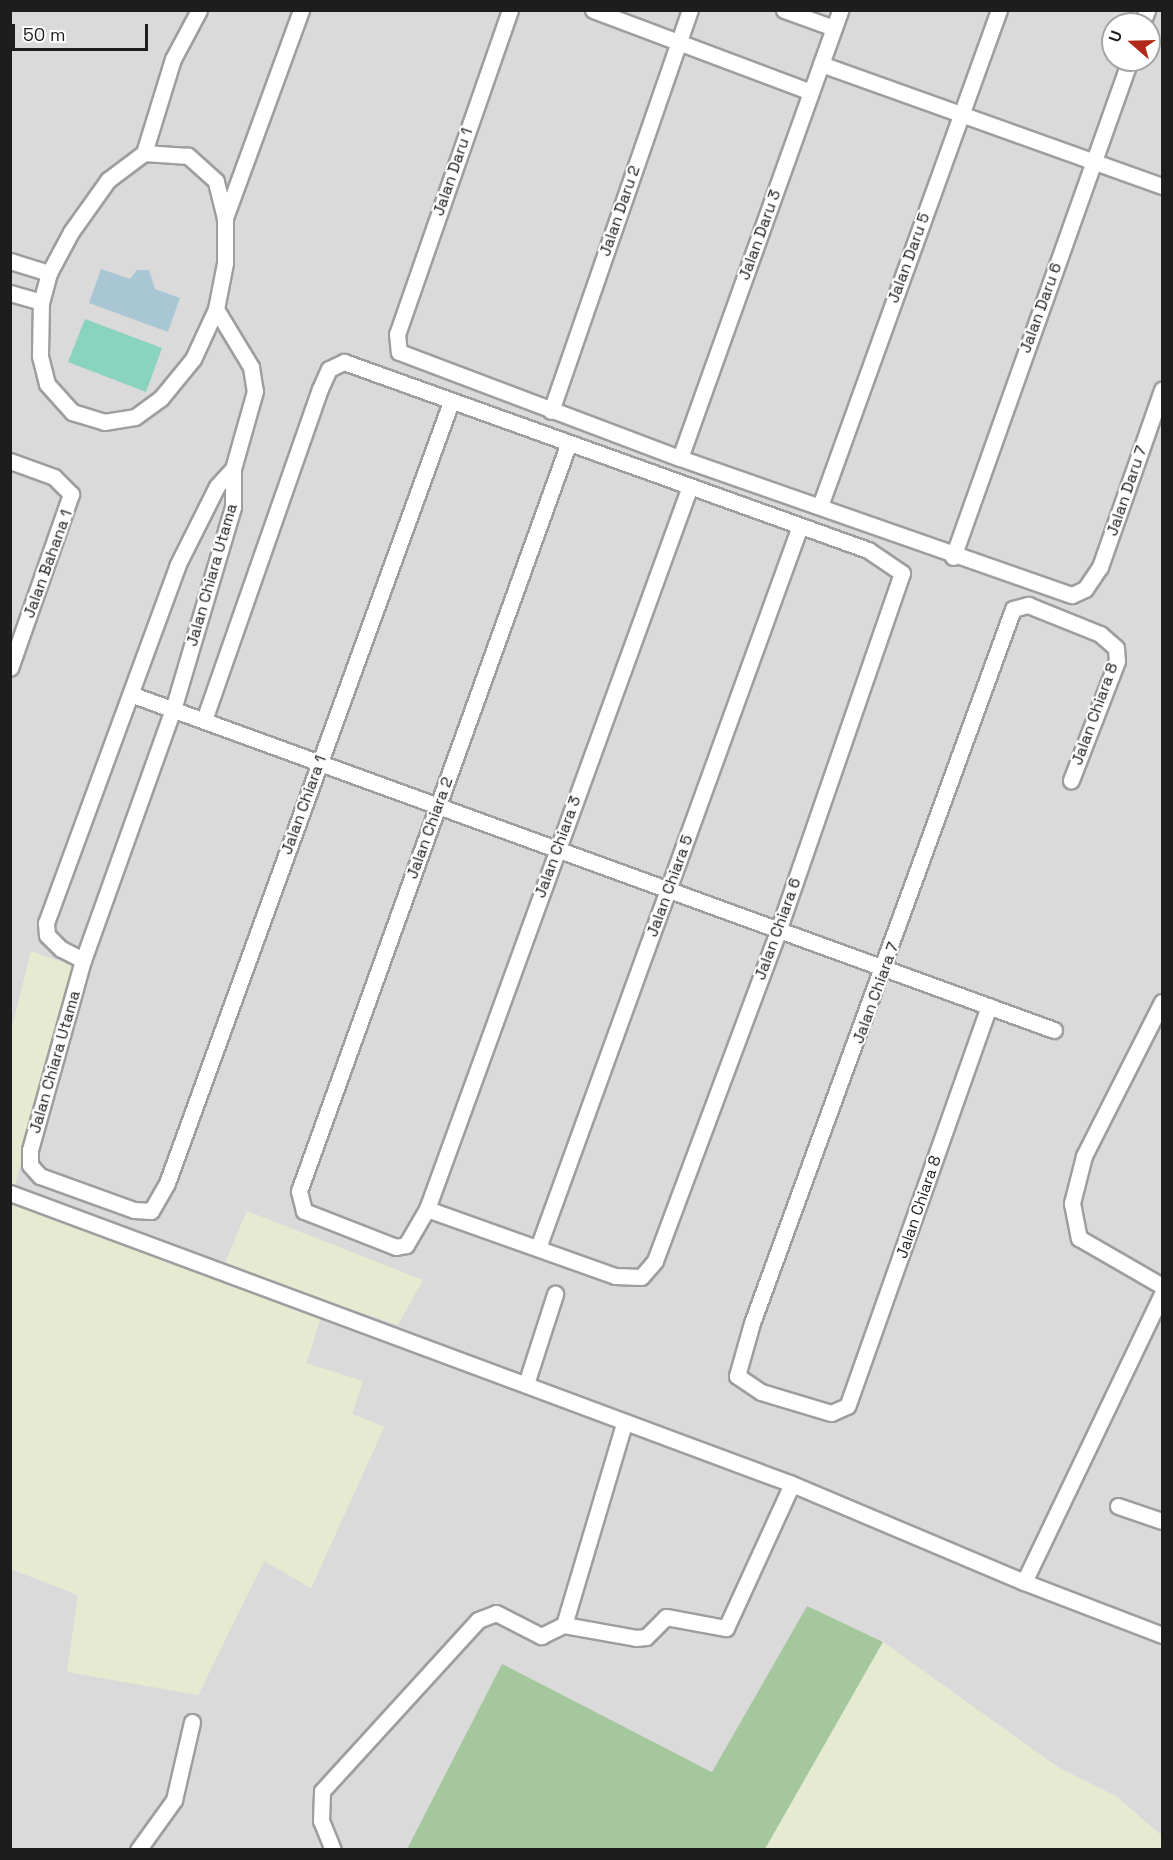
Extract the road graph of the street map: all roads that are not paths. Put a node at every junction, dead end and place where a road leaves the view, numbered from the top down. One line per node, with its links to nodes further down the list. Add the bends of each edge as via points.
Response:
1 (200, 10): 15 (street, via 173,59)
2 (301, 10): 18 (street)
3 (510, 10): 26 (street, Jalan Daru 1, via 397,334 399,352)
4 (593, 10): 10 (street)
5 (690, 10): 10 (street, Jalan Daru 2)
6 (784, 10): 9 (street)
7 (840, 10): 9 (street, Jalan Daru 3)
8 (999, 10): 14 (street, Jalan Daru 5)
9 (834, 28): 11 (street, Jalan Daru 3)
10 (679, 42): 13 (street); 26 (street, Jalan Daru 2)
11 (821, 64): 13 (street, Jalan Daru 3); 14 (street)
12 (1126, 72): 16 (street, Jalan Daru 6)
13 (811, 92): 28 (street, Jalan Daru 3)
14 (962, 114): 16 (street); 32 (street, Jalan Daru 5)
15 (144, 153): 18 (street, via 163,150 202,165 216,181); 20 (street, via 108,180)
16 (1094, 161): 17 (street); 36 (street, Jalan Daru 6)
17 (1162, 186)
18 (225, 218): 23 (street, via 225,262)
19 (10, 261): 20 (street)
20 (49, 273): 22 (street)
21 (10, 292): 22 (street)
22 (41, 302): 23 (street, via 40,356 47,384 72,412 104,423 135,417 161,398 193,359)
23 (216, 309): 30 (street, via 250,367 255,391)
24 (1162, 390): 36 (street, Jalan Daru 7, via 1100,567 1085,589 1072,595 1048,590)
25 (451, 402): 27 (street); 41 (street, via 344,362 329,369); 42 (street, Jalan Chiara 1)
26 (551, 411): 28 (street)
27 (568, 445): 31 (street); 44 (street, Jalan Chiara 2)
28 (680, 458): 32 (street)
29 (10, 461): 38 (street, Jalan Bahana 1, via 54,477 71,494)
30 (232, 469): 34 (street, Jalan Chiara Utama, via 217,486); 35 (street, Jalan Chiara Utama, via 233,507)
31 (690, 486): 33 (street); 45 (street, Jalan Chiara 3)
32 (820, 506): 36 (street)
33 (800, 526): 46 (street, Jalan Chiara 5); 47 (street, Jalan Chiara 6, via 868,550 902,573)
34 (191, 539): 35 (street, via 212,542); 39 (street, Jalan Chiara Utama)
35 (218, 553): 40 (street, Jalan Chiara Utama)
36 (953, 556)
37 (1014, 609): 43 (street, Jalan Chiara 8, via 1028,605 1100,634 1116,648 1117,661); 49 (street, Jalan Chiara 7)
38 (10, 668)
39 (133, 694): 40 (street); 48 (street, Jalan Chiara Utama, via 46,923 47,935 61,949)
40 (173, 709): 41 (street); 48 (street, Jalan Chiara Utama)
41 (204, 720): 42 (street)
42 (319, 762): 44 (street); 54 (street, Jalan Chiara 1, via 156,1207 134,1210 40,1176)
43 (1071, 780)
44 (438, 805): 45 (street); 57 (street, Jalan Chiara 2, via 299,1191)
45 (558, 849): 46 (street); 56 (street, Jalan Chiara 3)
46 (668, 889): 47 (street); 58 (street, Jalan Chiara 5)
47 (779, 929): 49 (street); 58 (street, Jalan Chiara 6, via 655,1261 641,1277 615,1276)
48 (83, 960): 54 (street, Jalan Chiara Utama)
49 (885, 968): 51 (street); 63 (street, Jalan Chiara 7, via 752,1323 737,1376 761,1392 831,1413)
50 (1162, 1002): 52 (street)
51 (989, 1006): 53 (street); 63 (street, Jalan Chiara 8)
52 (1158, 1025): 59 (street, via 1084,1156 1072,1203 1079,1238)
53 (1054, 1030)
54 (30, 1165)
55 (10, 1192): 62 (street)
56 (427, 1209): 57 (street, Jalan Chiara 3, via 406,1245 396,1247); 58 (street)
57 (304, 1211)
58 (539, 1245)
59 (1162, 1286)
60 (555, 1294): 62 (street)
61 (1162, 1294): 68 (street)
62 (526, 1384): 64 (street)
63 (847, 1406)
64 (624, 1424): 65 (street); 69 (street)
65 (792, 1484): 68 (street); 69 (street, via 726,1628 666,1617 646,1637 636,1638)
66 (1118, 1506): 67 (street)
67 (1162, 1521)
68 (1024, 1582): 70 (street)
69 (564, 1625): 73 (street, via 541,1636 496,1613 477,1620 322,1791 321,1821)
70 (1162, 1635)
71 (192, 1722): 72 (street, via 174,1800)
72 (138, 1850)
73 (333, 1850)

